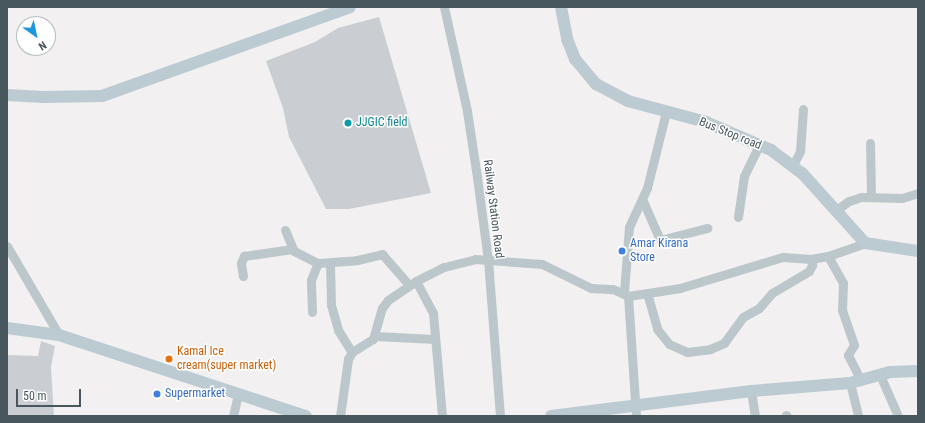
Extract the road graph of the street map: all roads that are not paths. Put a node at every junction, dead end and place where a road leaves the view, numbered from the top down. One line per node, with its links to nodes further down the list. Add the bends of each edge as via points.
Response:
1 (350, 7): 4 (street, via 102,96)
2 (444, 7): 23 (street, Railway Station Road, via 467,111)
3 (561, 7): 6 (street, Bus Stop road, via 567,39 575,60 584,72 596,84 628,101)
4 (7, 95)
5 (803, 109): 9 (street, via 800,152)
6 (666, 112): 8 (street, Bus Stop road, via 706,122); 12 (street)
7 (870, 144): 11 (street)
8 (759, 145): 9 (street, Bus Stop road); 14 (street, via 744,176)
9 (794, 165): 13 (street, Bus Stop road)
10 (918, 193): 11 (street, via 902,198)
11 (871, 196): 13 (street, via 854,199)
12 (643, 201): 15 (street, via 660,240); 28 (street, via 630,227)
13 (835, 212): 17 (street, Bus Stop road)
14 (738, 217)
15 (707, 228)
16 (285, 230): 19 (street)
17 (865, 243): 20 (street); 21 (street)
18 (7, 246): 32 (street)
19 (292, 249): 24 (street); 26 (street, via 244,256 241,262)
20 (918, 251)
21 (828, 256): 22 (street); 38 (street, via 842,278 842,310 854,345 848,355)
22 (811, 259): 29 (street, via 783,257 680,288); 29 (street, via 809,271 772,292 759,308 743,317 724,343 710,349 687,352 669,344 658,329)
23 (488, 260): 27 (street, via 461,262); 28 (street, via 542,264 591,288); 46 (street, Railway Station Road)
24 (318, 263): 25 (street); 30 (street, via 311,280)
25 (330, 264): 27 (street, via 382,254); 35 (street, via 331,306 338,330)
26 (243, 276)
27 (412, 283): 33 (street, via 388,300 382,308); 34 (street, via 430,304)
28 (626, 294): 29 (street); 41 (street)
29 (647, 294)
30 (312, 312)
31 (7, 328): 32 (street)
32 (59, 335): 40 (street)
33 (375, 336): 34 (street); 35 (street, via 368,344)
34 (435, 339): 45 (street)
35 (352, 352): 44 (street, via 348,359)
36 (918, 371): 37 (street)
37 (880, 374): 38 (street); 50 (street)
38 (856, 382): 39 (street); 49 (street)
39 (751, 391): 41 (street); 48 (street)
40 (238, 394): 42 (street); 43 (street)
41 (636, 412): 47 (street)
42 (233, 416)
43 (305, 416)
44 (340, 416)
45 (442, 416)
46 (500, 416)
47 (551, 416)
48 (755, 416)
49 (858, 416)
50 (898, 416)

